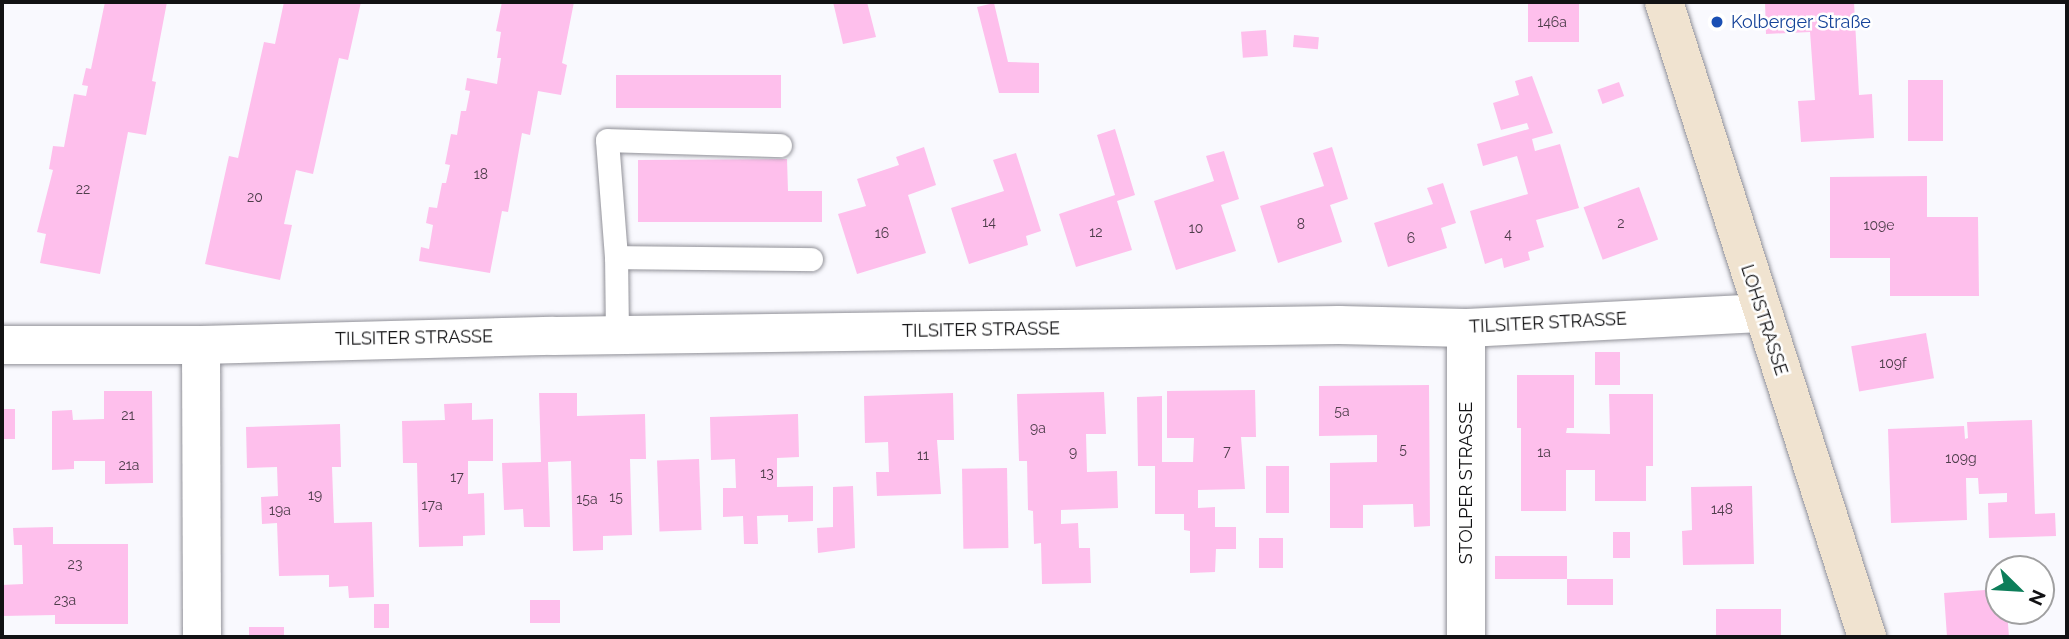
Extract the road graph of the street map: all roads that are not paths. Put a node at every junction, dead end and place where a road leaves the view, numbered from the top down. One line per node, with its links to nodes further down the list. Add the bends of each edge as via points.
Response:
1 (1664, 2): 5 (main road, LOHSTRASSE)
2 (779, 145): 3 (lane, via 607,140)
3 (616, 257): 4 (lane); 7 (lane)
4 (811, 259)
5 (1761, 313): 6 (street, TILSITER STRASSE); 12 (main road, LOHSTRASSE)
6 (1466, 328): 7 (street, TILSITER STRASSE); 11 (street, STOLPER STRASSE)
7 (617, 335): 9 (street, TILSITER STRASSE)
8 (2, 345): 9 (street, TILSITER STRASSE)
9 (201, 345): 10 (street)
10 (202, 637)
11 (1466, 637)
12 (1867, 637)

